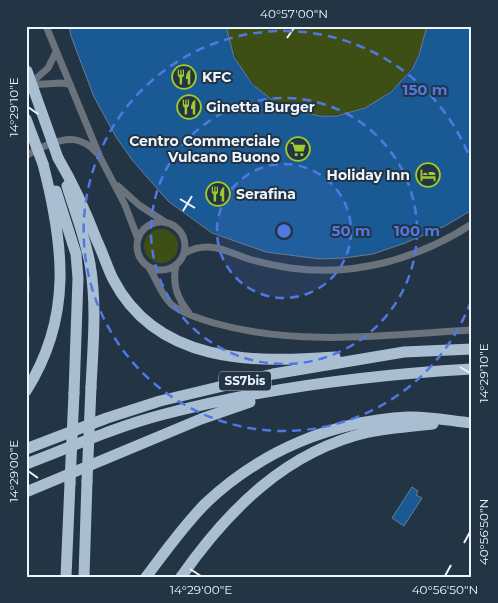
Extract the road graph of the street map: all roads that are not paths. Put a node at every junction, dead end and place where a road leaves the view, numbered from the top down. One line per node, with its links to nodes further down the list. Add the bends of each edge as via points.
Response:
1 (46, 26): 2 (street)
2 (56, 52): 4 (street); 5 (street, via 48,68)
3 (27, 69): 9 (highway, bridge)
4 (69, 84): 5 (street); 8 (street)
5 (28, 85)
6 (26, 118): 10 (highway, bridge)
7 (26, 156): 8 (street, via 34,150 70,138 82,140)
8 (100, 157): 11 (street)
9 (58, 158): 23 (highway, via 114,280 140,316 171,338 200,350 261,360); 33 (highway, bridge, via 90,265 94,326)
10 (43, 164): 26 (highway, via 58,234 61,292 44,360); 32 (highway, bridge, via 56,191 76,254 79,300)
11 (113, 180): 12 (street, via 139,205); 14 (street)
12 (165, 222): 14 (street, via 146,228); 15 (street, via 180,230)
13 (472, 224): 15 (street, via 421,251 363,267 328,270 289,268 251,260 216,246 198,247)
14 (138, 239): 17 (street, via 139,254)
15 (184, 253): 16 (street)
16 (176, 265): 17 (street, via 162,270); 20 (street, via 177,294)
17 (148, 266): 20 (street, via 167,299)
18 (26, 278): 19 (street)
19 (26, 290)
20 (190, 315): 21 (street, via 246,331 305,338)
21 (472, 330)
22 (472, 349): 23 (highway, SS7bis)
23 (404, 352): 29 (highway, SS7bis, via 273,374 160,400)
24 (472, 369): 25 (highway, SS7bis)
25 (317, 383): 30 (highway, SS7bis, via 160,415); 31 (highway, via 201,419)
26 (26, 391)
27 (453, 421): 28 (highway); 34 (highway, via 409,417 375,420 292,444 246,470 205,504); 35 (highway, via 370,432 343,440 297,461 240,504 209,538)
28 (472, 423)
29 (26, 449)
30 (26, 464)
31 (26, 492)
32 (66, 577)
33 (84, 577)
34 (146, 577)
35 (181, 577)

